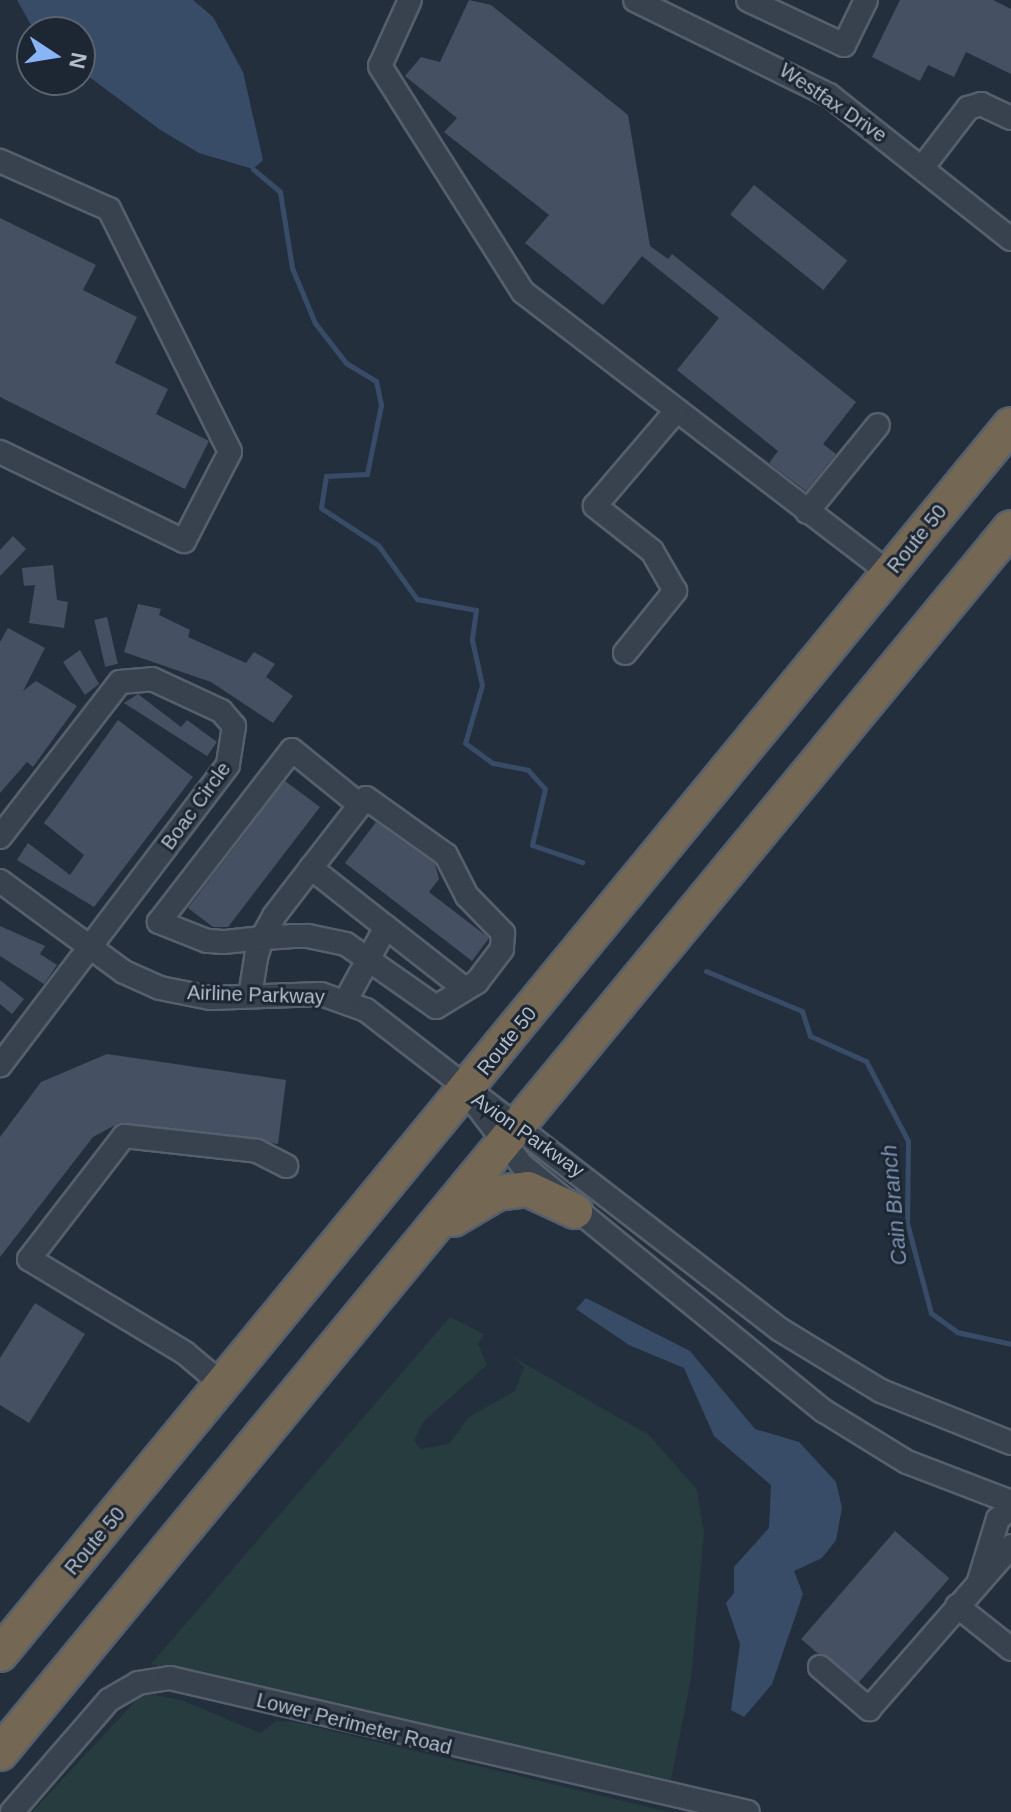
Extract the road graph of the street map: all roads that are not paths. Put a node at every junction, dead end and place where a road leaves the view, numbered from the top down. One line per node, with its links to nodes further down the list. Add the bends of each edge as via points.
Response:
1 (410, 0): 10 (street, via 380,66 523,292)
2 (635, 0): 5 (street, Westfax Drive)
3 (748, 0): 4 (street, via 844,45)
4 (866, 0)
5 (677, 8): 8 (street, Westfax Drive, via 793,73)
6 (1011, 118): 8 (street, via 981,104 968,108)
7 (0, 161): 13 (street, via 109,209 230,452 184,541)
8 (922, 168): 9 (street, Westfax Drive)
9 (1011, 239)
10 (677, 410): 14 (street); 17 (street, via 595,506 652,551 675,591)
11 (878, 425): 14 (street)
12 (1011, 425): 16 (highway, Route 50)
13 (0, 452)
14 (807, 512): 16 (street)
15 (1011, 528): 31 (highway)
16 (889, 573): 30 (highway, Route 50)
17 (625, 653)
18 (363, 801): 20 (street); 23 (street, via 292,750 159,922 207,941); 26 (street, via 440,849 467,896 503,933 502,949)
19 (0, 837): 24 (street, Boac Circle, via 120,682 152,679 229,718 237,736 228,765)
20 (311, 868): 22 (street); 23 (street)
21 (0, 881): 24 (street, Airline Parkway)
22 (386, 927): 25 (street); 26 (street)
23 (262, 938): 25 (street, via 308,936); 27 (street)
24 (89, 948): 27 (street, Airline Parkway, via 160,988 210,998); 29 (street, Boac Circle)
25 (365, 955): 26 (street, via 436,1007); 28 (street)
26 (465, 989)
27 (250, 996): 28 (street, Airline Parkway, via 291,992)
28 (346, 1000): 30 (street, Airline Parkway, via 385,1021)
29 (0, 1065)
30 (466, 1091): 31 (street, Avion Parkway); 35 (highway, Route 50)
31 (512, 1133): 33 (street, Avion Parkway); 34 (highway); 36 (street, Avion Parkway, via 812,1352 881,1391)
32 (286, 1166): 35 (street, via 257,1151 124,1136 29,1259 185,1353)
33 (575, 1211): 34 (highway, via 528,1189 497,1193); 37 (street, Avion Parkway, via 853,1431 907,1462)
34 (426, 1237): 44 (highway)
35 (224, 1386): 42 (highway, Route 50)
36 (1011, 1443)
37 (1011, 1505): 39 (street, via 998,1519)
38 (1011, 1546): 39 (street, via 1000,1567)
39 (979, 1581): 40 (street)
40 (957, 1606): 41 (street); 43 (street, via 869,1709)
41 (1011, 1649)
42 (0, 1654)
43 (820, 1667)
44 (0, 1753)
45 (12, 1812): 46 (street, Lower Perimeter Road, via 109,1700 138,1683 170,1678)
46 (748, 1812)

